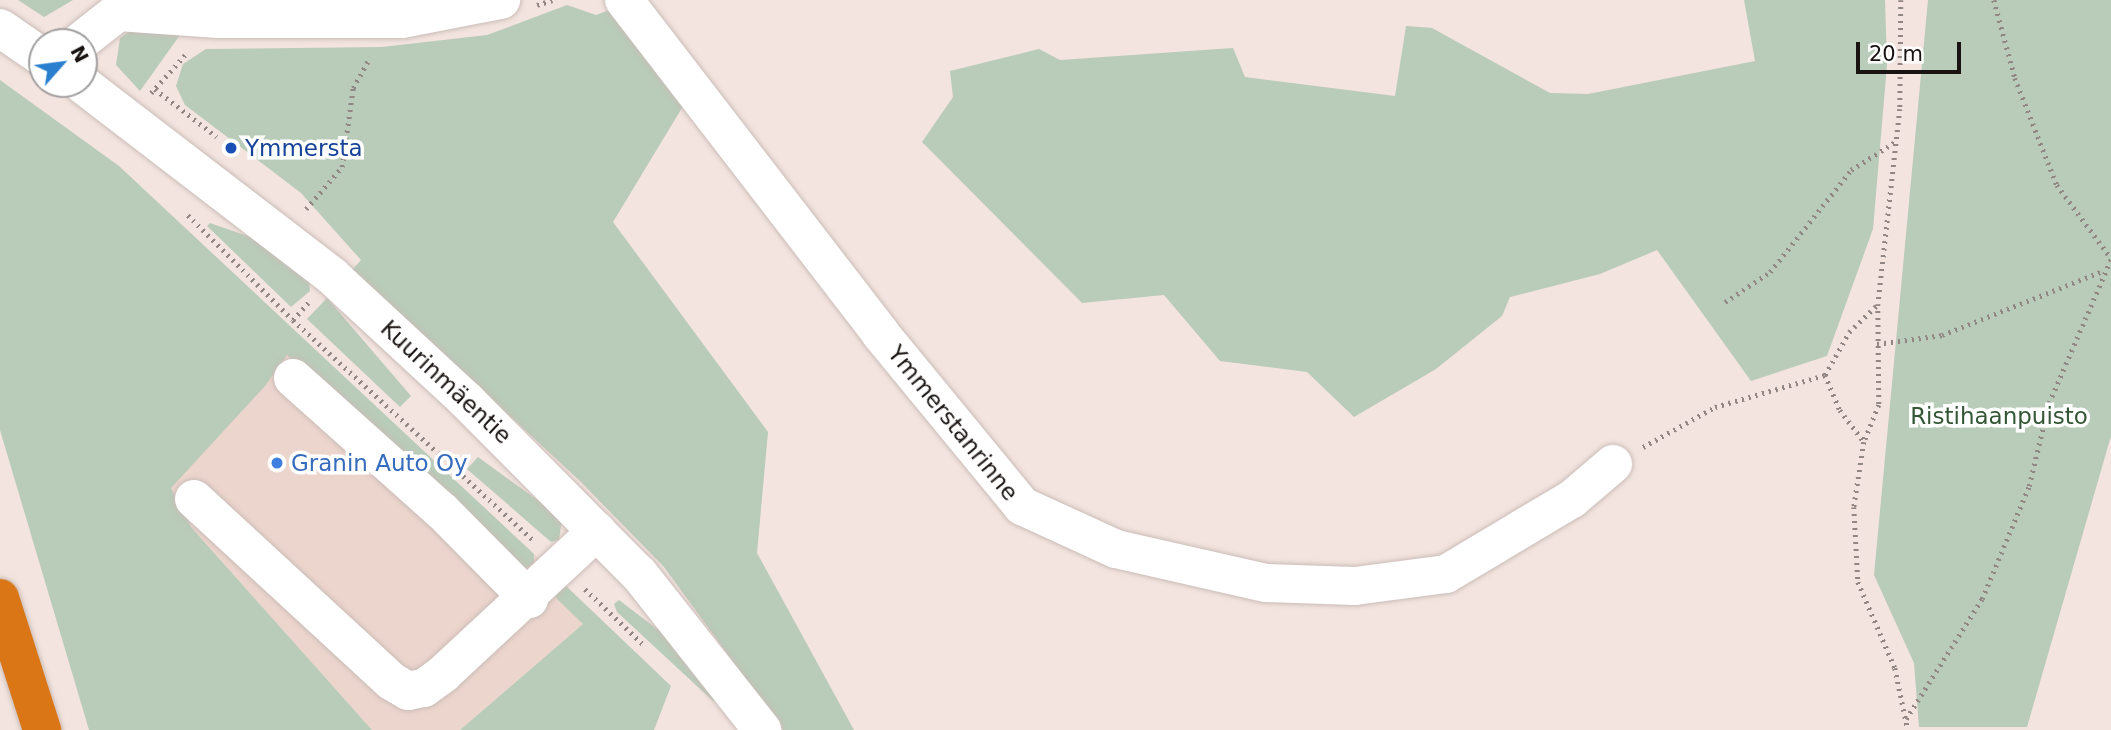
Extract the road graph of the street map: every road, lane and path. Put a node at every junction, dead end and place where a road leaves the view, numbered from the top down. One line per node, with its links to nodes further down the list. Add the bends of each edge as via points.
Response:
1 (500, 0): 6 (street, via 402,19 219,19 118,12)
2 (624, 0): 21 (street, Ymmerstanrinne, via 880,333 1022,506 1116,549 1266,583 1355,586 1446,573 1572,499)
3 (1900, 0): 10 (path)
4 (1994, 0): 13 (path, via 2015,78 2057,185)
5 (0, 28): 7 (street)
6 (98, 28)
7 (28, 47)
8 (375, 47): 12 (path, via 353,88 342,167)
9 (98, 96): 23 (street, Kuurinmäentie, via 332,276 466,399)
10 (1895, 141): 15 (path, via 1851,170 1770,272); 16 (path)
11 (178, 206): 24 (path, via 293,320)
12 (306, 209)
13 (2111, 258): 14 (path)
14 (2103, 271): 17 (path, via 1942,335); 28 (path, via 2049,403 2029,486 1982,599)
15 (1726, 302)
16 (1878, 304): 17 (path); 18 (path, via 1849,332)
17 (1877, 345): 20 (path, via 1879,405)
18 (1825, 375): 20 (path, via 1840,410); 21 (path, via 1715,407)
19 (293, 378): 26 (street, via 442,511)
20 (1864, 442): 28 (path, via 1854,507 1858,582 1895,668)
21 (1613, 464)
22 (194, 499): 26 (street, via 391,681 408,691 424,688 443,674)
23 (597, 531): 24 (street); 30 (street, Kuurinmäentie, via 656,594)
24 (561, 566): 26 (street); 27 (path)
25 (0, 598): 29 (highway)
26 (529, 599)
27 (647, 648)
28 (1906, 720): 31 (path)
29 (42, 730)
30 (762, 730)
31 (1908, 730)

